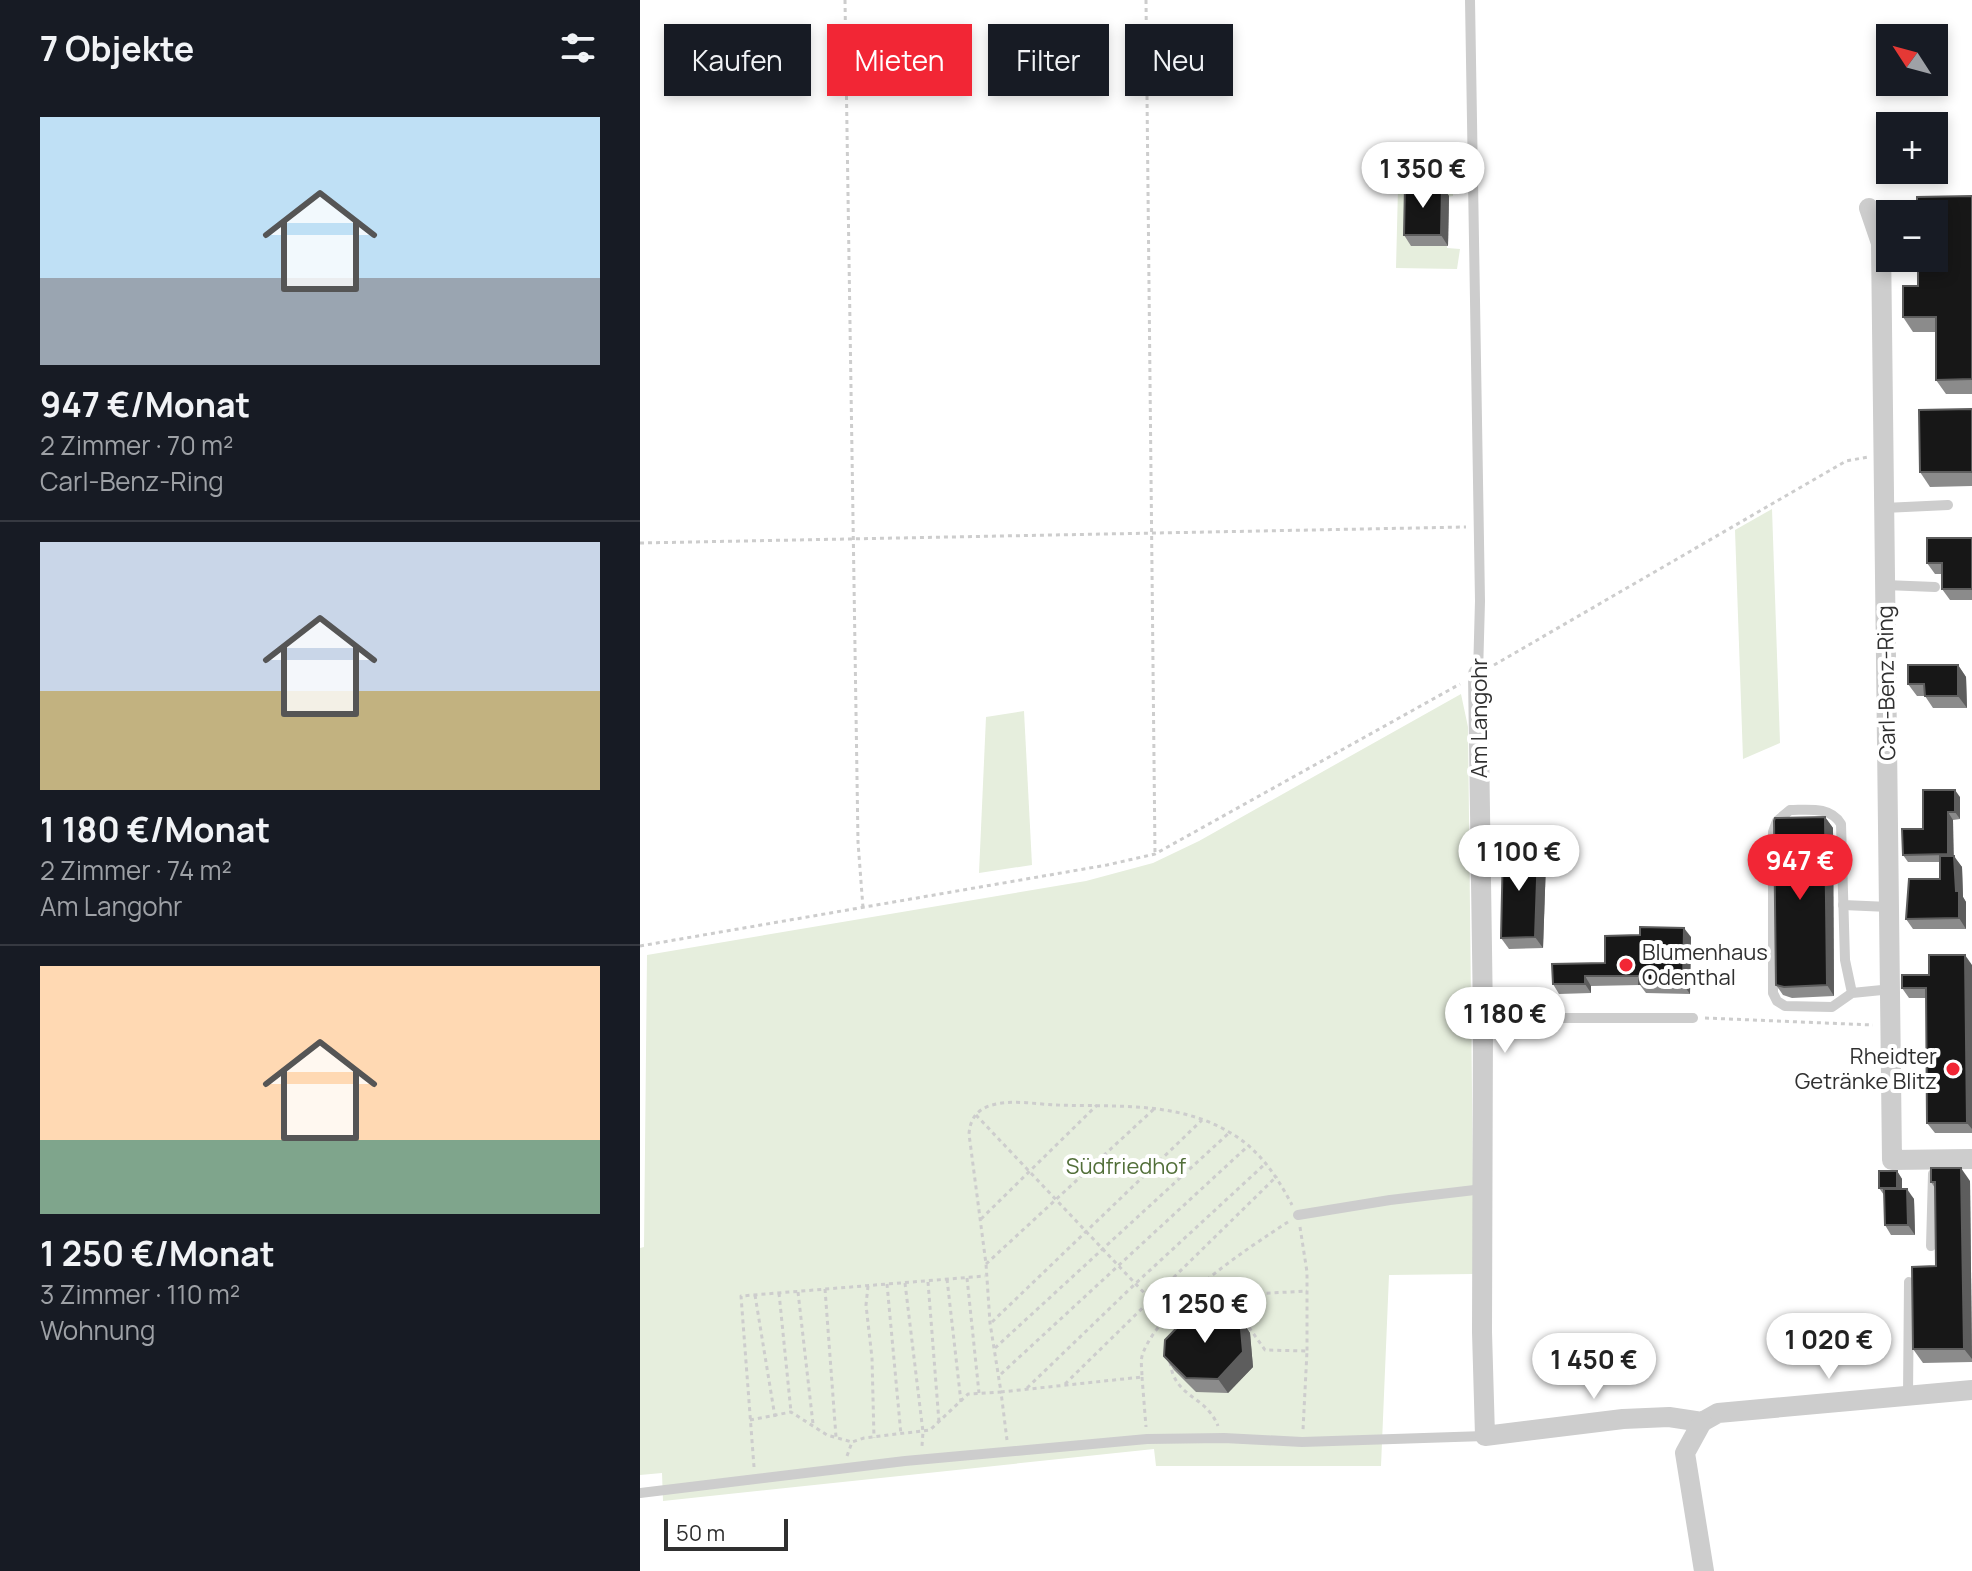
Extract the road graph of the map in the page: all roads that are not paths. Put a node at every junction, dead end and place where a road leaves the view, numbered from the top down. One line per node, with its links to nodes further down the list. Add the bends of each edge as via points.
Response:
1 (1470, 0): 7 (lane, Am Langohr)
2 (1869, 208): 4 (street, Carl-Benz-Ring, via 1881,243)
3 (1948, 505): 4 (lane)
4 (1884, 508): 5 (street, Carl-Benz-Ring)
5 (1885, 585): 6 (lane); 9 (street, Carl-Benz-Ring)
6 (1935, 587)
7 (1478, 674): 12 (street, Am Langohr)
8 (1843, 905): 9 (lane); 11 (lane); 11 (lane, via 1841,824 1836,816 1828,811 1782,814 1773,832 1773,993 1785,1006 1832,1007)
9 (1890, 907): 10 (street, Carl-Benz-Ring)
10 (1892, 989): 11 (lane); 15 (street, Carl-Benz-Ring, via 1892,1160)
11 (1852, 993)
12 (1483, 1018): 13 (lane); 16 (street, Am Langohr)
13 (1693, 1018)
14 (1972, 1159): 15 (street)
15 (1933, 1160): 18 (lane)
16 (1483, 1189): 17 (lane); 23 (street, Am Langohr)
17 (1298, 1215)
18 (1931, 1246)
19 (1909, 1282): 21 (lane)
20 (1972, 1390): 21 (street)
21 (1908, 1396): 22 (street, via 1718,1413)
22 (1702, 1422): 23 (street, via 1623,1419); 25 (street, via 1685,1453)
23 (1485, 1436): 24 (lane, via 1302,1442 1147,1439)
24 (640, 1493)
25 (1704, 1571)

